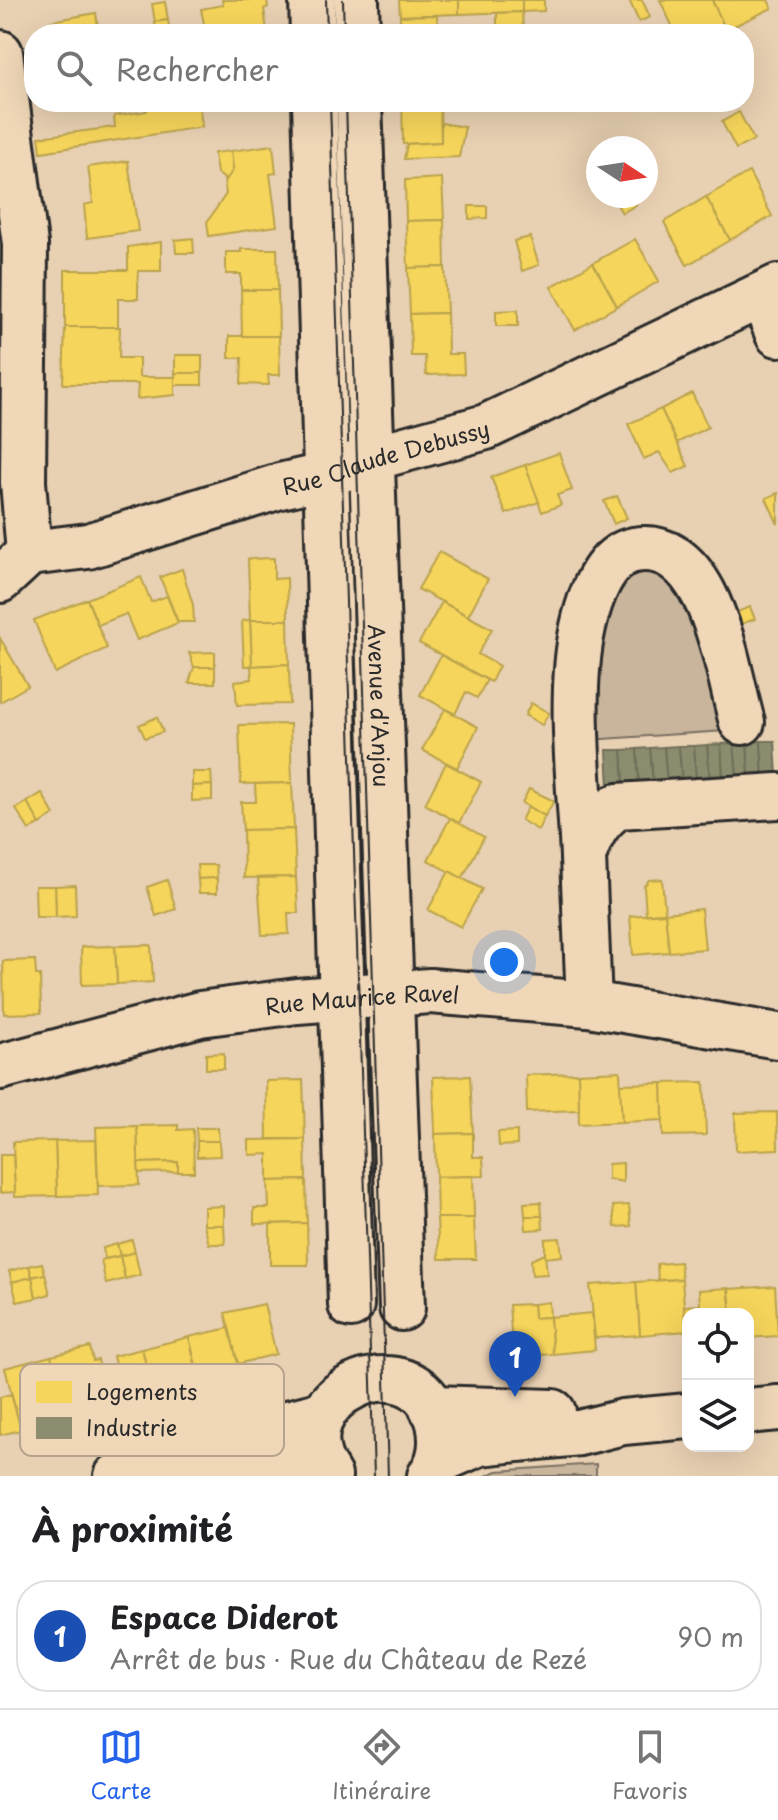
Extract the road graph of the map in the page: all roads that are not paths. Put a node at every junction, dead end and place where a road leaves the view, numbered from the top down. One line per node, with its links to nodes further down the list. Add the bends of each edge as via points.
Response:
1 (312, 0): 3 (street)
2 (356, 0): 4 (street)
3 (313, 24)
4 (357, 24)
5 (0, 53): 11 (street, via 25,244 23,482)
6 (315, 112): 10 (street)
7 (359, 112): 9 (street, Avenue d'Anjou)
8 (773, 306): 9 (street, Rue Claude Debussy, via 486,427)
9 (372, 458): 10 (street, Rue Claude Debussy); 15 (street, Avenue d'Anjou)
10 (324, 476): 11 (street, Rue Claude Debussy); 16 (street)
11 (14, 566)
12 (742, 722): 14 (street, via 695,574 676,556 653,547 626,552 609,565 595,589 576,668)
13 (778, 796): 14 (street, via 618,806 603,815)
14 (583, 857): 17 (street)
15 (389, 995): 16 (street, Rue Maurice Ravel); 17 (street, Rue Maurice Ravel, via 430,991); 21 (street, Avenue d'Anjou)
16 (344, 998): 19 (street, Rue Maurice Ravel, via 200,1014); 20 (street)
17 (589, 1004): 18 (street, Rue Maurice Ravel)
18 (778, 1036)
19 (0, 1067)
20 (351, 1305)
21 (402, 1308)
22 (432, 1408): 25 (street, via 405,1384 377,1378 348,1387); 27 (street, via 576,1413); 31 (street, via 441,1434)
23 (778, 1408): 24 (street)
24 (754, 1410)
25 (323, 1414): 28 (street); 32 (street, via 318,1443)
26 (682, 1417): 27 (street)
27 (623, 1422): 31 (street, via 579,1433 479,1443)
28 (284, 1424)
29 (202, 1456): 33 (street)
30 (235, 1456): 32 (street, via 279,1457)
31 (434, 1468)
32 (328, 1474)
33 (117, 1476)

